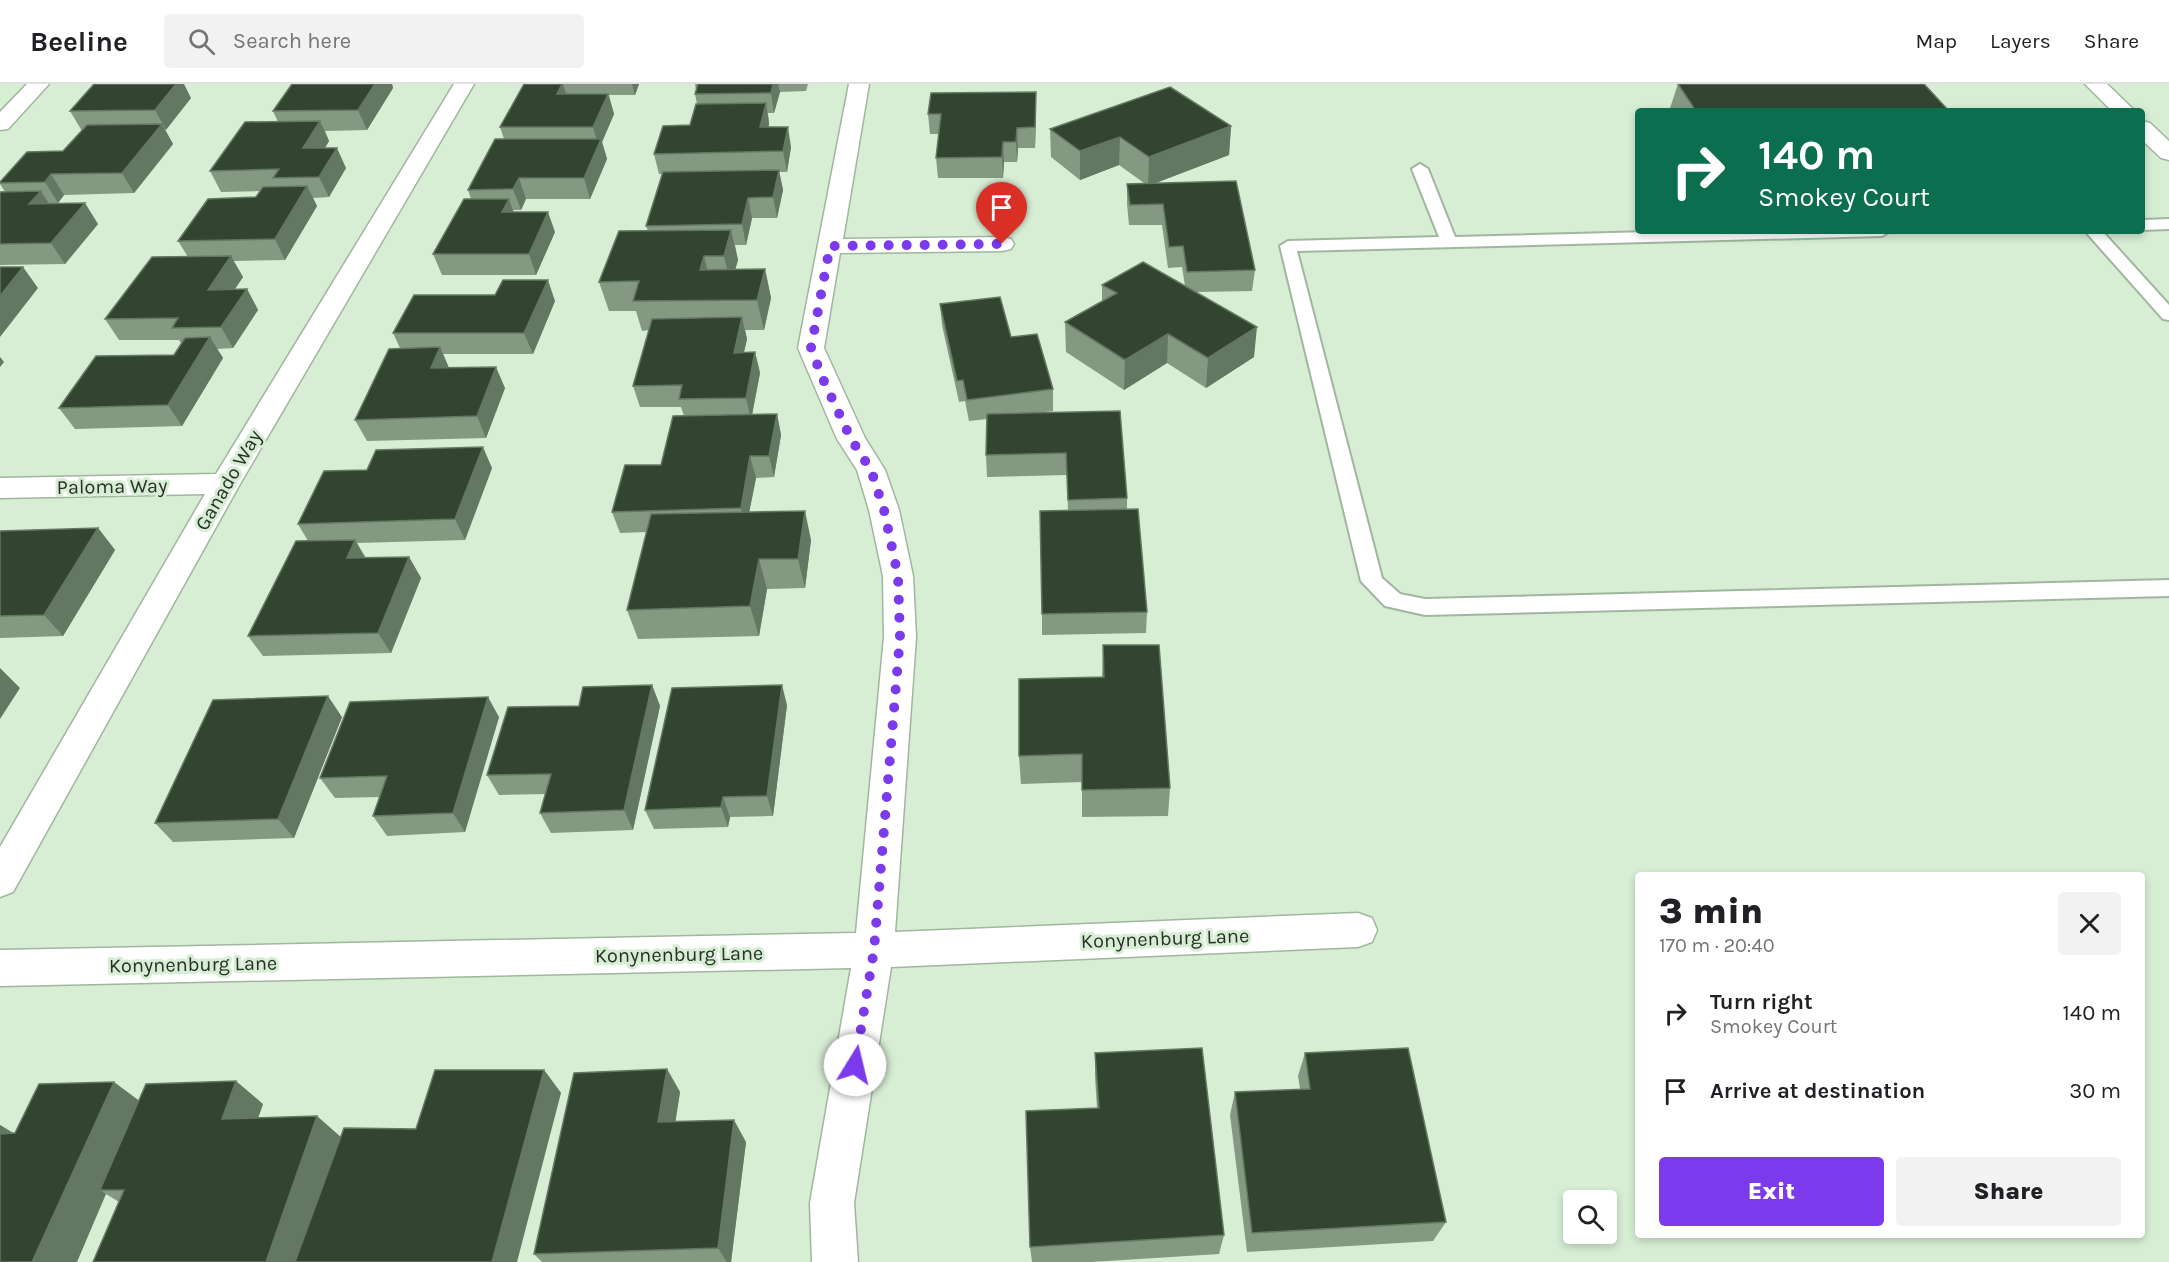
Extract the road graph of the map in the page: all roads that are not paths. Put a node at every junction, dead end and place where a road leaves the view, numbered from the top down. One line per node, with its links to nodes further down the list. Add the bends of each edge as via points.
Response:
1 (39, 84): 6 (street)
2 (464, 84): 18 (street, Ganado Way)
3 (859, 84): 16 (street)
4 (2095, 84): 5 (street)
5 (2121, 108)
6 (0, 124)
7 (2145, 131): 8 (street)
8 (2169, 153)
9 (1420, 169): 14 (lane)
10 (2169, 224): 11 (lane)
11 (2145, 225)
12 (1763, 234): 14 (lane)
13 (2096, 234): 17 (lane)
14 (1449, 242): 20 (lane, via 1288,246 1372,581 1393,600 1425,607)
15 (1002, 244): 16 (street)
16 (830, 246): 23 (street, via 811,348 851,439 871,470 898,576 900,637)
17 (2169, 315)
18 (225, 484): 19 (street, Paloma Way); 21 (street, Ganado Way)
19 (0, 488)
20 (2169, 588)
21 (0, 881)
22 (1358, 930): 23 (street, Konynenburg Lane)
23 (874, 950): 24 (street, Konynenburg Lane); 25 (street, via 832,1203)
24 (0, 968)
25 (835, 1262)

